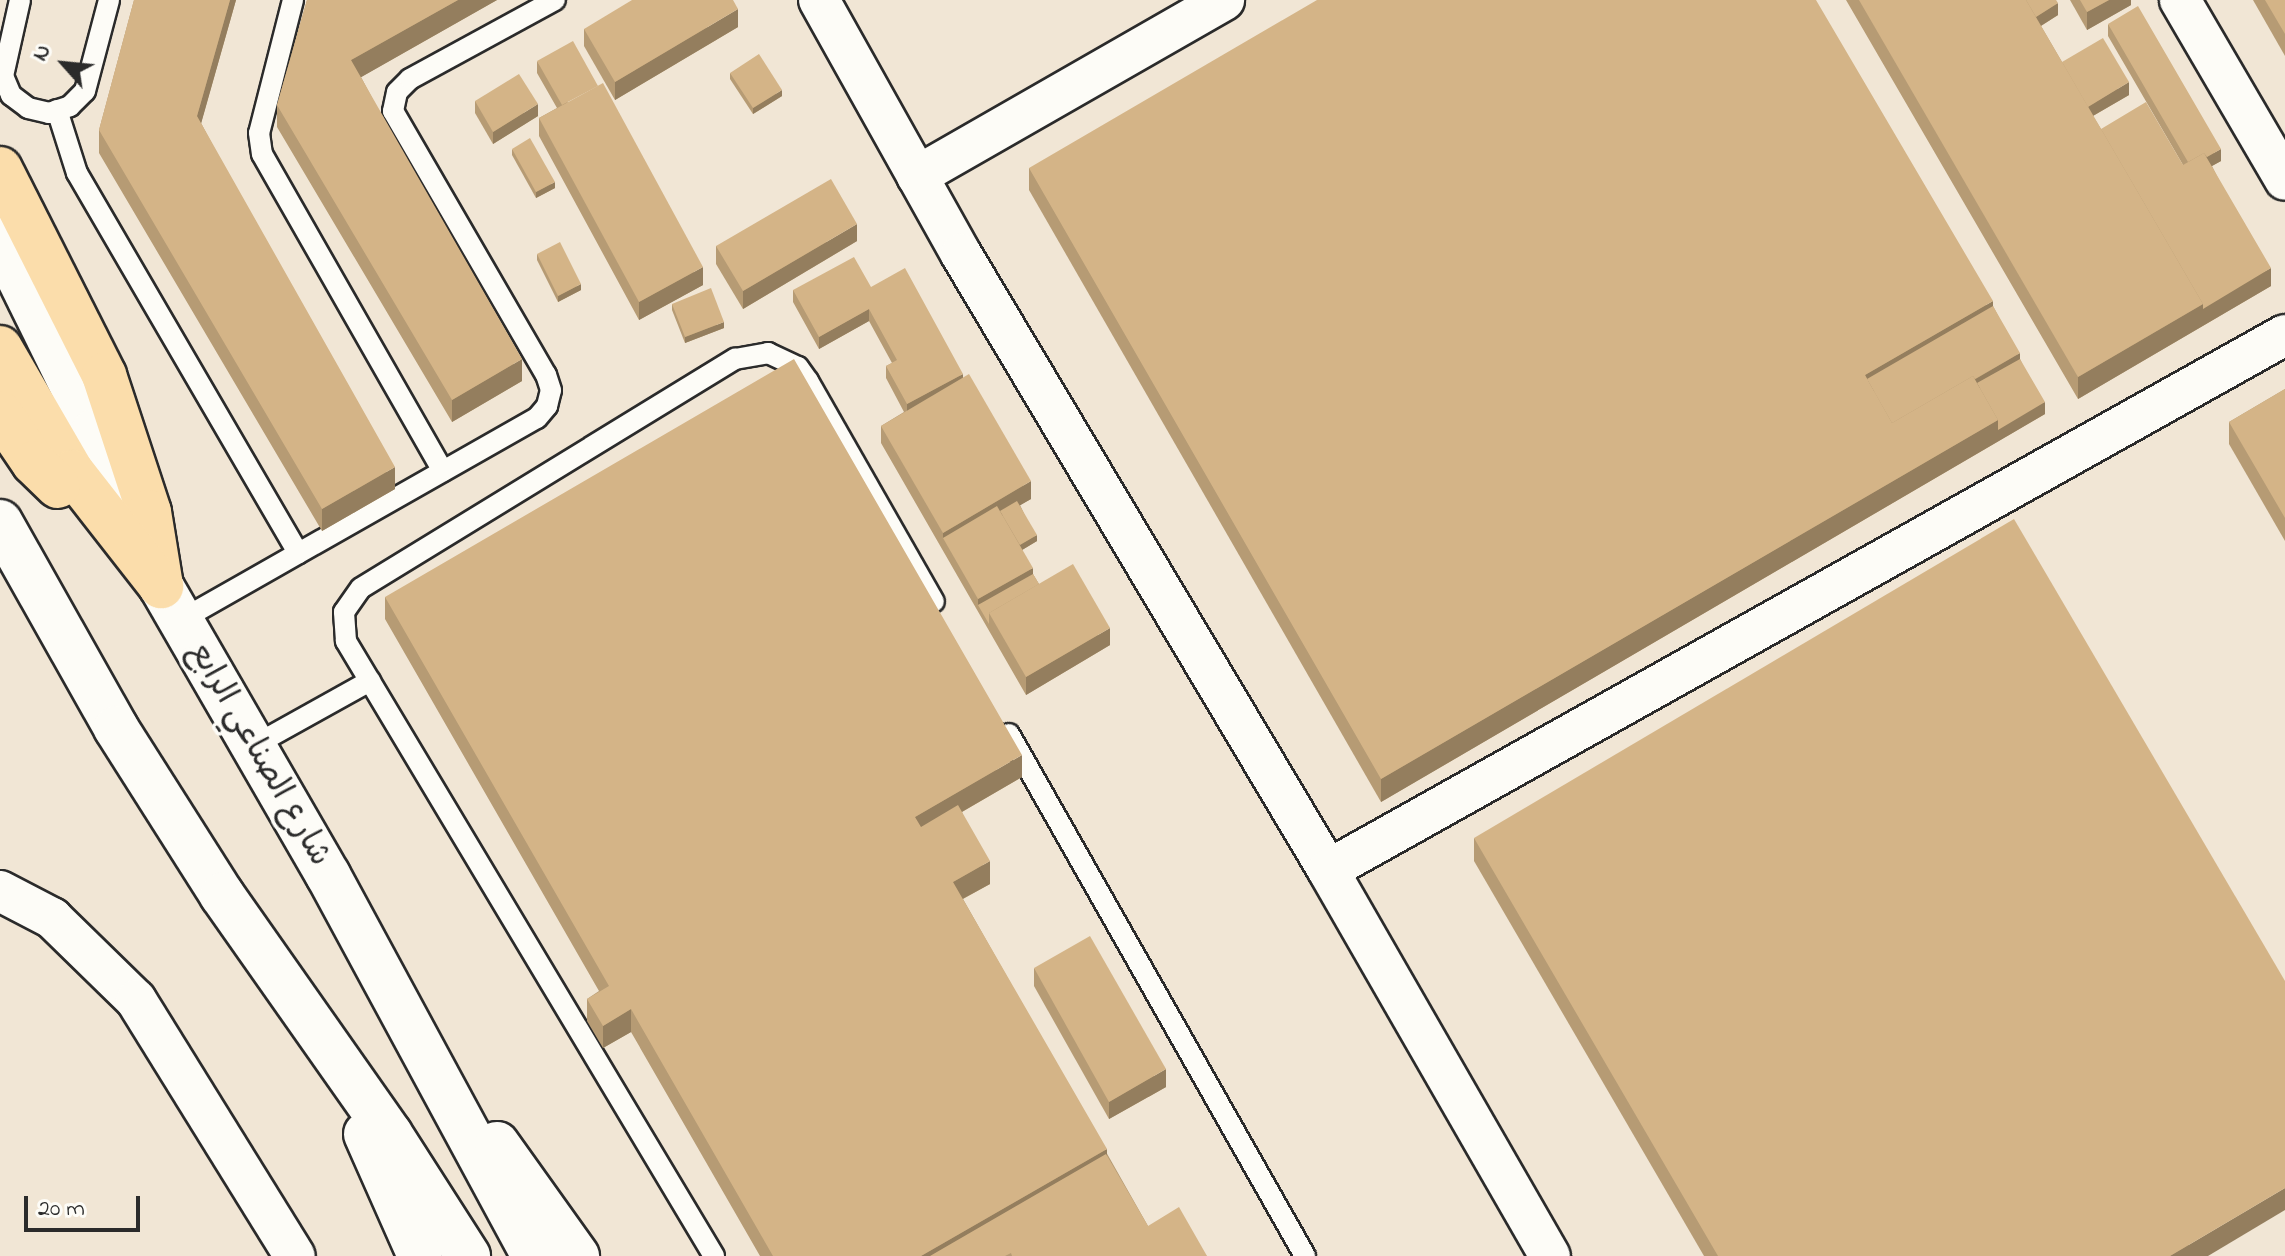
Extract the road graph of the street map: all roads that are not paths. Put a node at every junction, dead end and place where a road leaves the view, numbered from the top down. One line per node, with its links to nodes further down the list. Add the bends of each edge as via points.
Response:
1 (20, 0): 8 (lane, via 3,76 11,95 28,108)
2 (109, 0): 8 (lane, via 85,91)
3 (293, 0): 16 (lane, via 259,133 262,154)
4 (555, 0): 16 (lane, via 410,79 395,102 398,128 551,390 537,418)
5 (819, 0): 10 (street)
6 (1224, 0): 10 (street)
7 (2180, 0): 11 (street)
8 (57, 110): 19 (lane, via 77,173)
9 (0, 169): 20 (main road, via 104,375 149,512)
10 (917, 176): 25 (street)
11 (2285, 180)
12 (1, 241): 20 (main road, شارع الصناعي الرابع)
13 (2285, 335): 25 (street)
14 (0, 348): 17 (main road)
15 (0, 413): 17 (main road, via 34,463 67,495)
16 (443, 471): 19 (lane)
17 (105, 520): 20 (main road)
18 (0, 522): 28 (main road, via 116,728 222,895)
19 (298, 553): 20 (lane)
20 (171, 603): 24 (main road, شارع الصناعي الرابع)
21 (942, 617): 22 (lane, via 808,381 784,358 751,354 361,588 350,599 343,627)
22 (370, 681): 24 (lane); 34 (lane)
23 (997, 714): 35 (lane)
24 (253, 746): 27 (main road, شارع الصناعي الرابع)
25 (1328, 870): 36 (street)
26 (0, 891): 29 (street, via 52,918 136,1000)
27 (420, 1047): 32 (main road, شارع الصناعي الرابع); 33 (main road)
28 (332, 1051): 30 (main road); 31 (main road)
29 (295, 1256)
30 (420, 1256)
31 (468, 1256)
32 (534, 1256)
33 (577, 1256)
34 (714, 1256)
35 (1305, 1256)
36 (1550, 1256)

